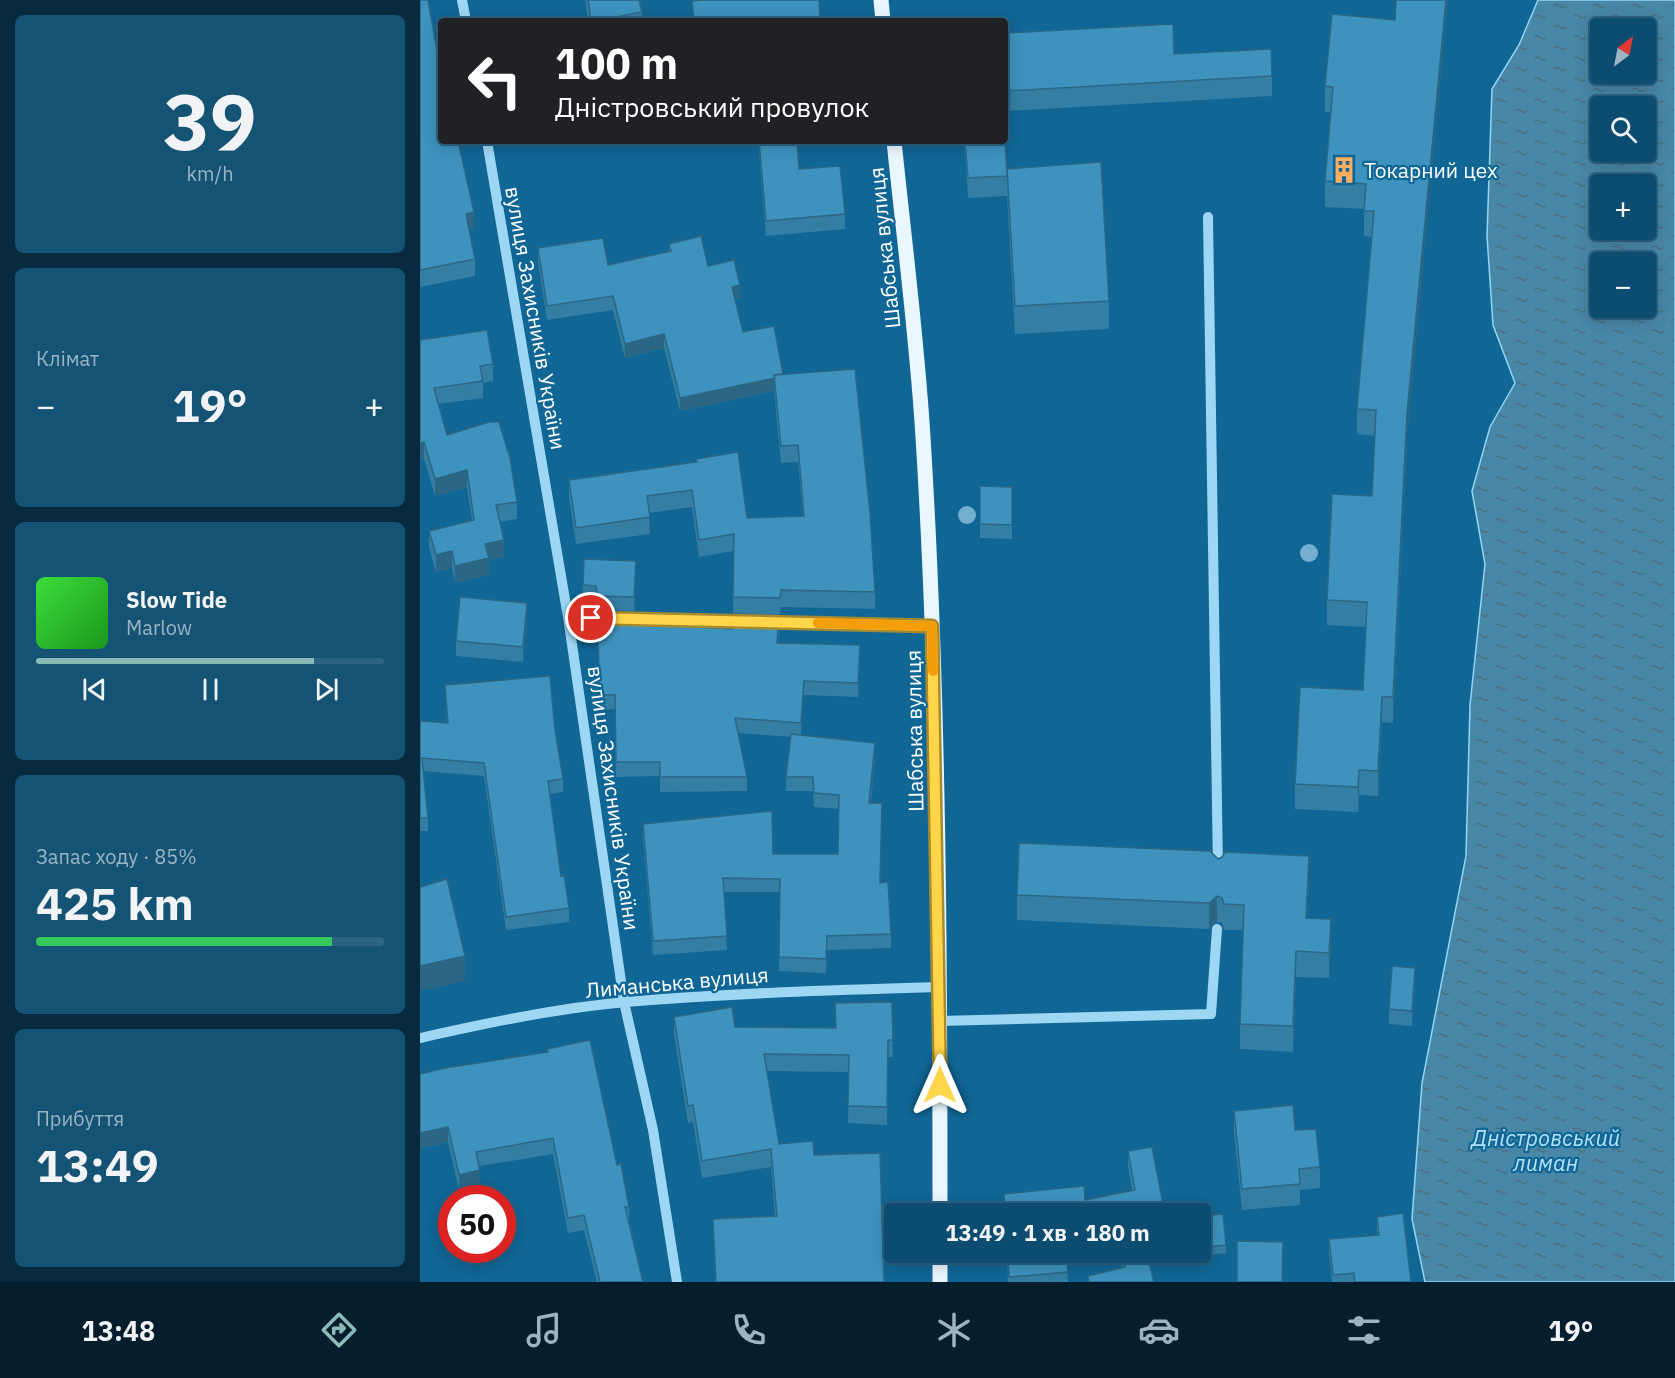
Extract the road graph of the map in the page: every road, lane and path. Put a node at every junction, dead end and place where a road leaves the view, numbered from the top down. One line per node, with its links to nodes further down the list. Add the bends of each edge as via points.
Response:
1 (462, 0): 3 (street)
2 (881, 0): 4 (main road)
3 (465, 18)
4 (883, 18)
5 (488, 144): 8 (street, вулиця Захисників України)
6 (894, 144): 9 (main road, Шабська вулиця, via 923,434)
7 (1208, 217): 10 (street)
8 (568, 617): 9 (street); 13 (street, вулиця Захисників України)
9 (932, 626): 12 (main road, Шабська вулиця)
10 (1218, 877)
11 (1217, 929): 14 (street, via 1211,1014)
12 (940, 987): 13 (street, Лиманська вулиця); 14 (main road, Шабська вулиця)
13 (624, 1002): 15 (street, Лиманська вулиця); 18 (street, вулиця Захисників України, via 653,1130)
14 (940, 1021): 16 (main road, Шабська вулиця)
15 (420, 1038)
16 (940, 1203)
17 (940, 1263): 19 (main road)
18 (677, 1282)
19 (940, 1282)

